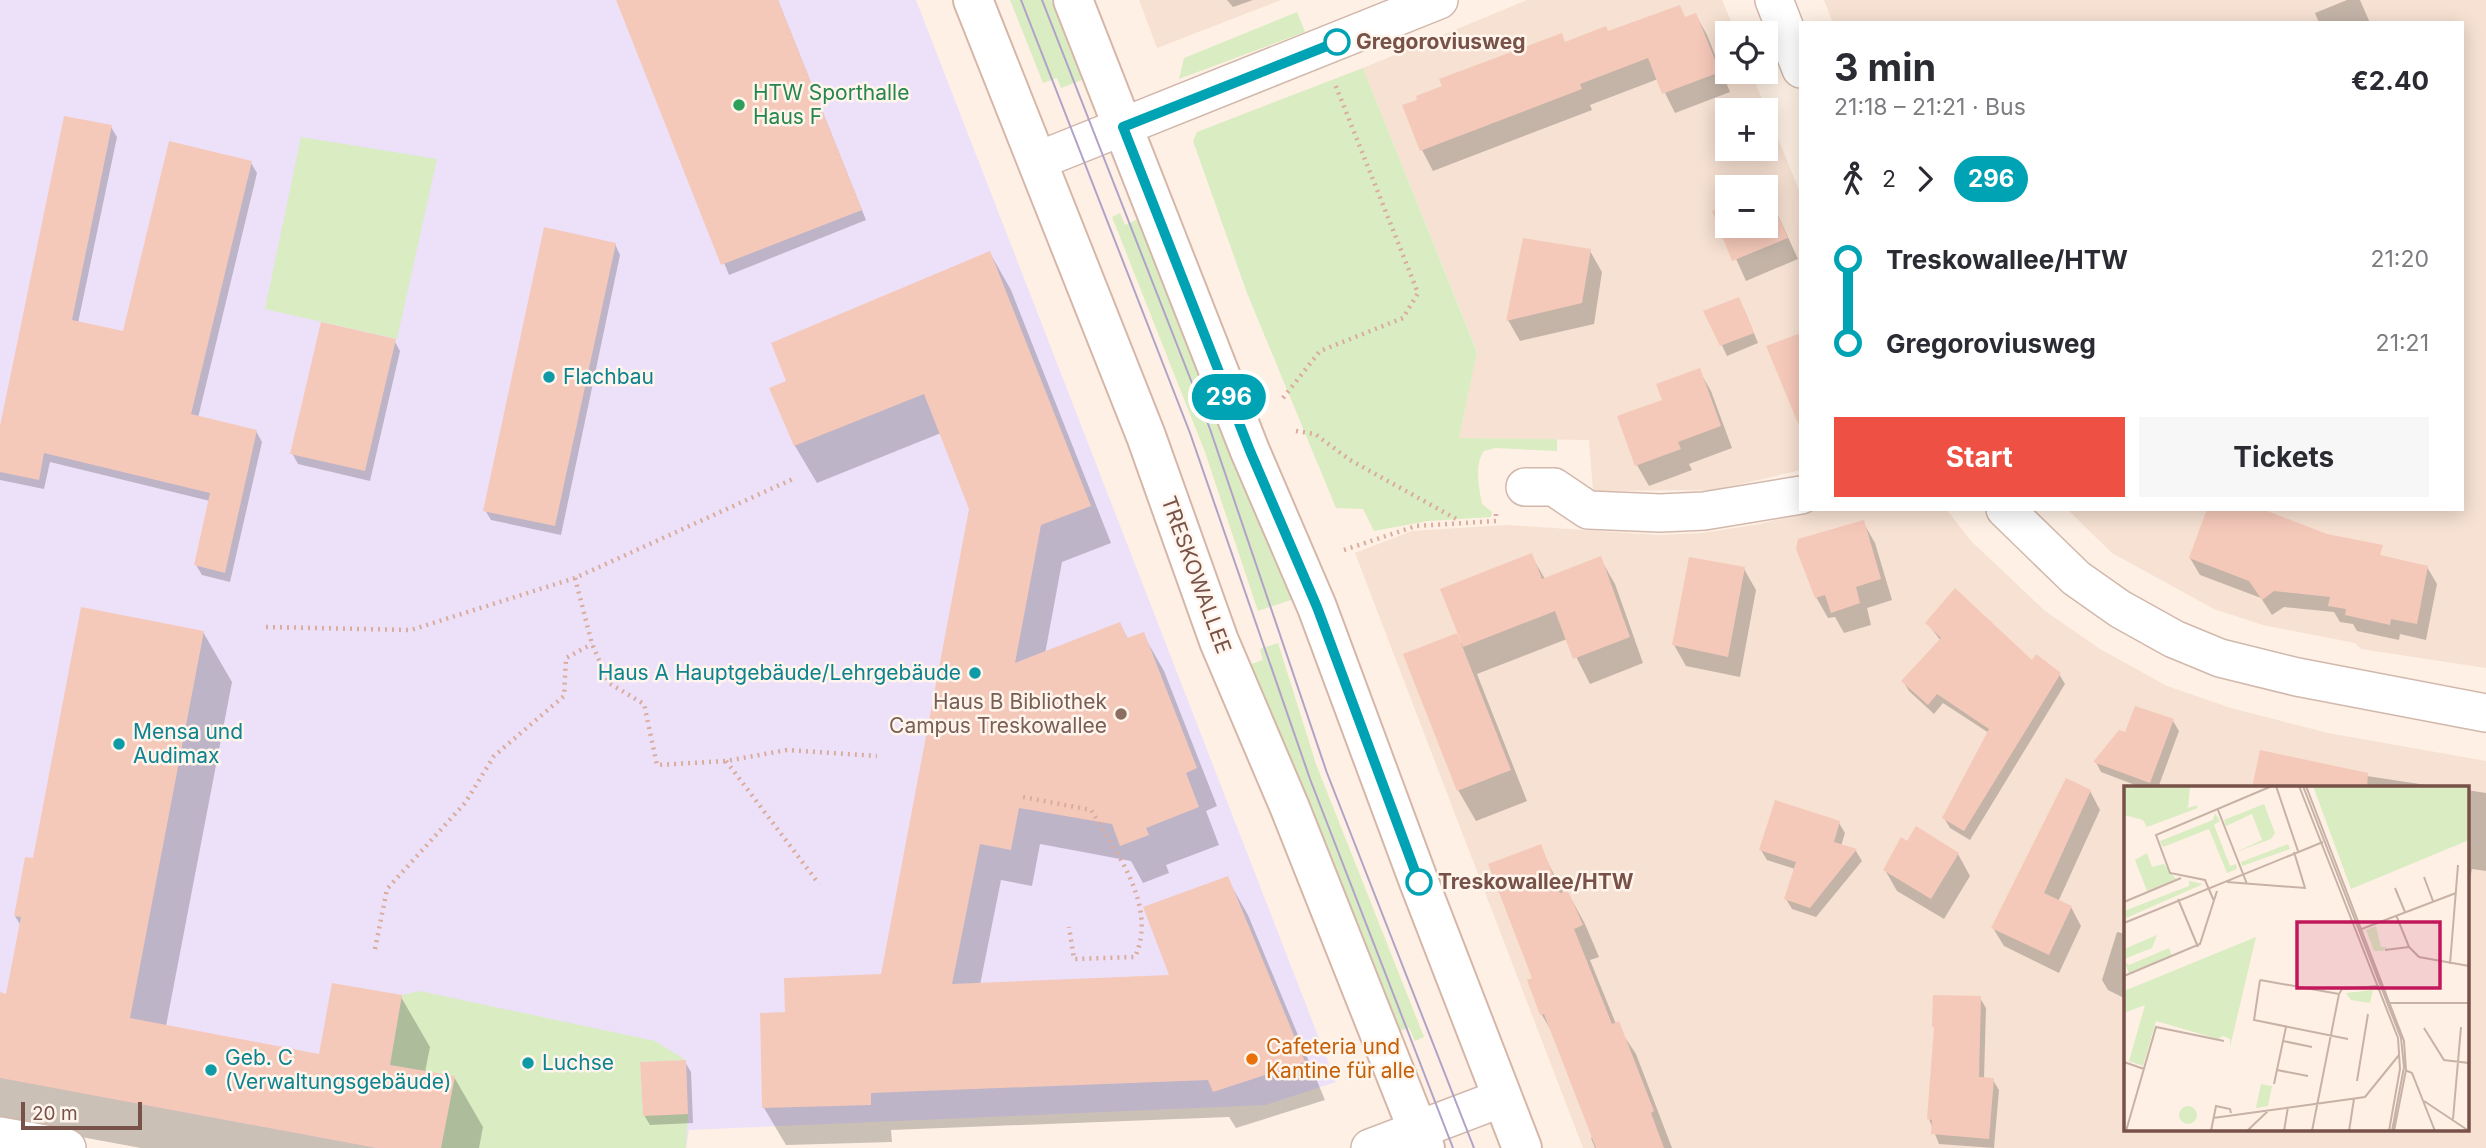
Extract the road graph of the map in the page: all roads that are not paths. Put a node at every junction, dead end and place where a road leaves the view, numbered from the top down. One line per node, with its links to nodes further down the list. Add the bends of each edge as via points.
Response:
1 (973, 0): 7 (main road, TRESKOWALLEE)
2 (1073, 0): 6 (main road)
3 (1439, 0): 6 (street)
4 (1773, 0): 5 (street)
5 (1799, 64)
6 (1123, 127): 7 (street); 12 (main road, via 1250,451 1317,607)
7 (1037, 160): 14 (main road, TRESKOWALLEE, via 1146,436 1219,641)
8 (1525, 487): 9 (street, via 1554,487 1588,510 1660,513)
9 (1799, 495)
10 (2006, 511): 11 (street, via 2076,578 2174,639 2220,658 2297,677)
11 (2486, 713)
12 (1502, 1098): 14 (street); 17 (main road)
13 (0, 1136): 15 (street)
14 (1421, 1139): 16 (street)
15 (67, 1148)
16 (1370, 1148)
17 (1522, 1148)

